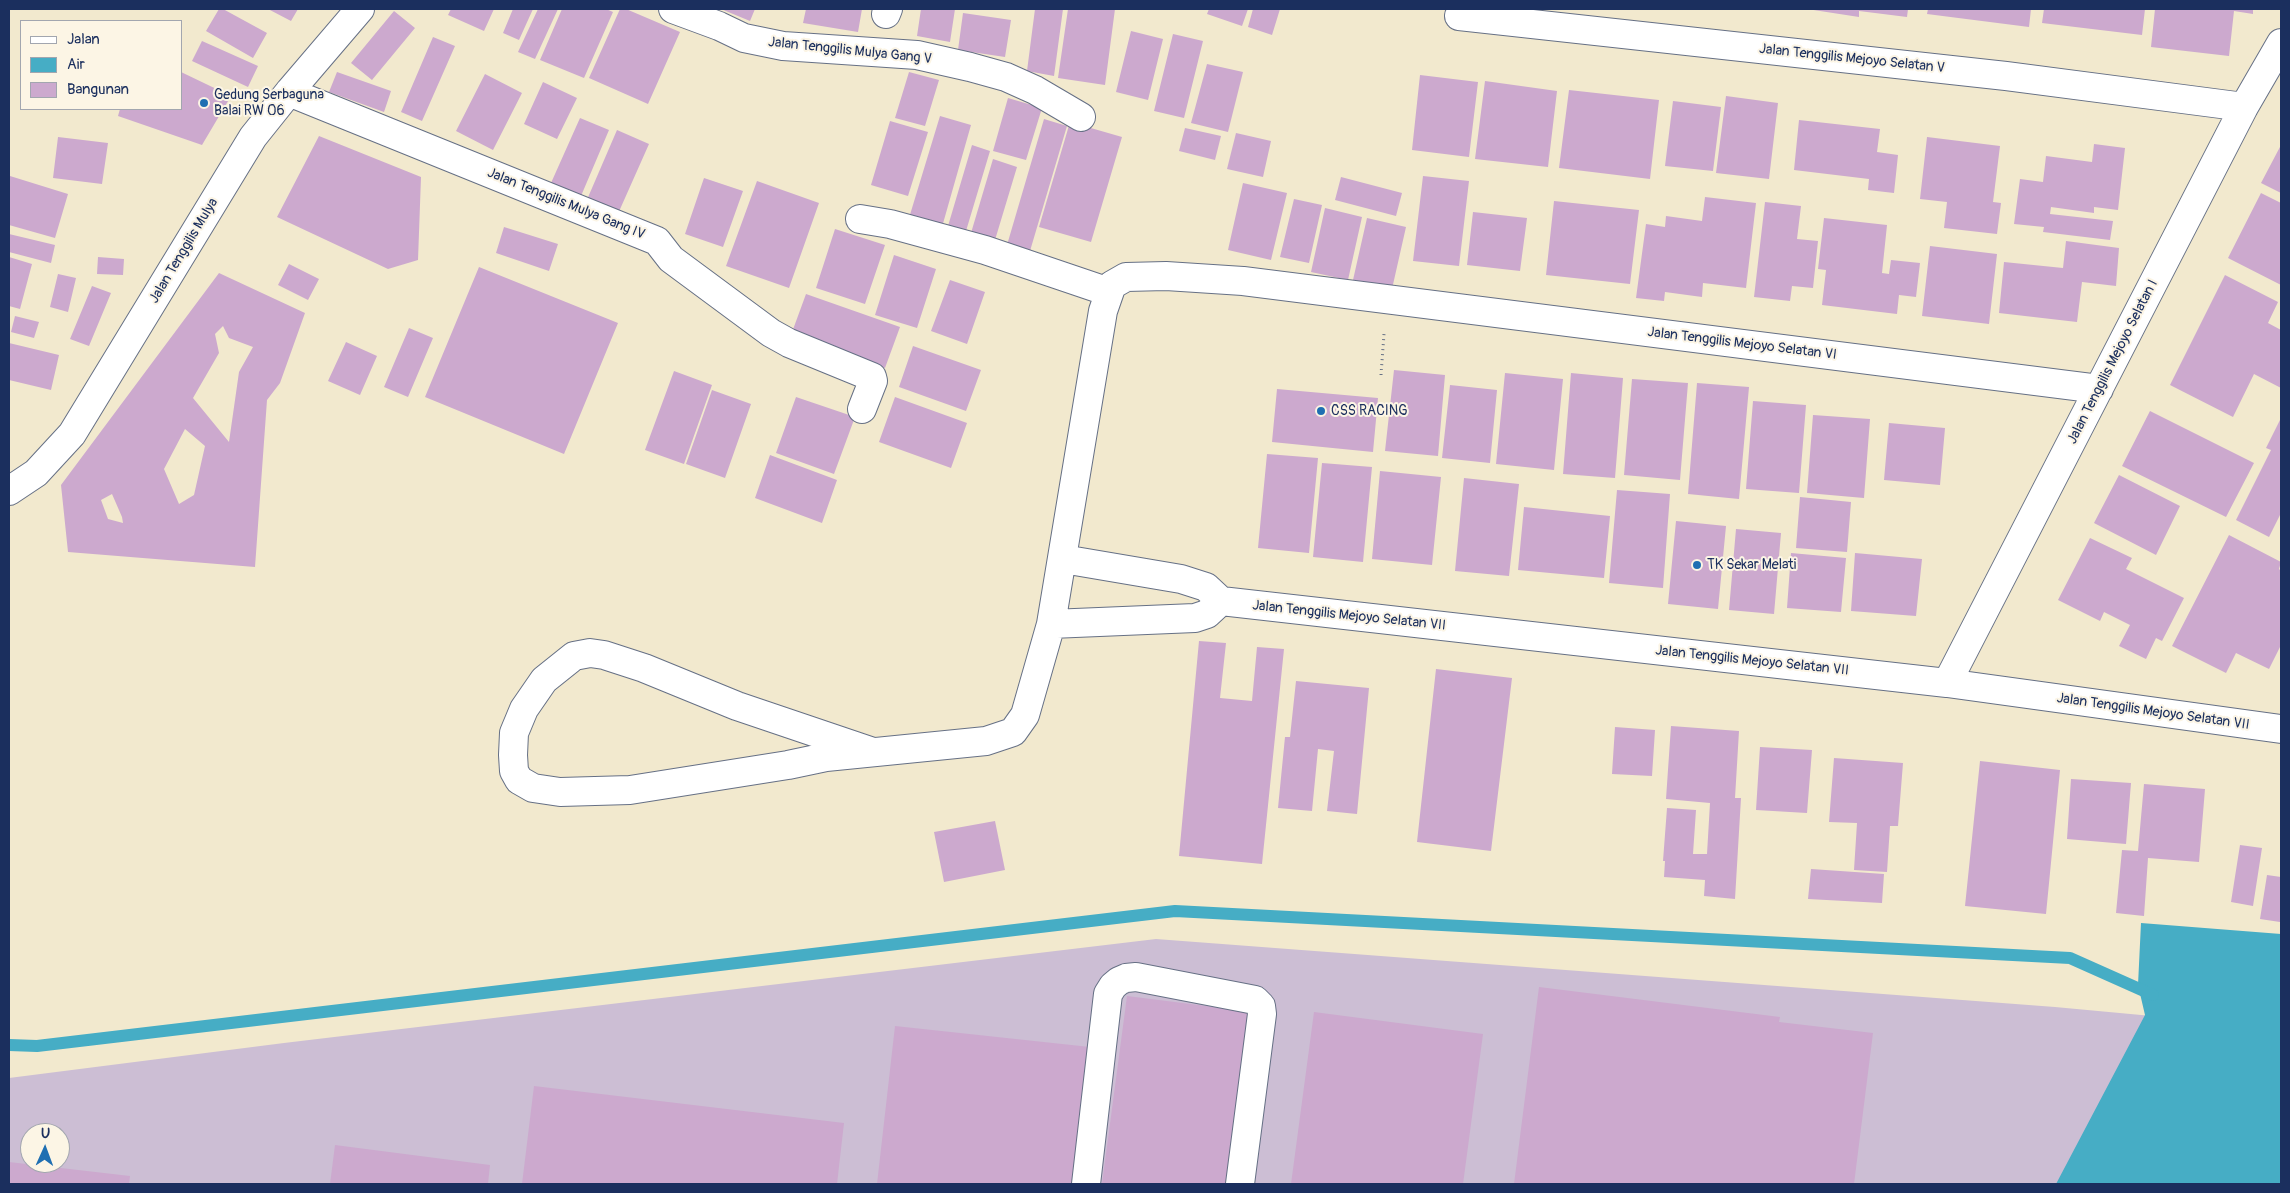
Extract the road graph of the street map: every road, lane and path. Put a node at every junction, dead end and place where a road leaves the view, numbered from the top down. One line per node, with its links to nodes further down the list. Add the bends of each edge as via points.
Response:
1 (360, 9): 5 (street, Jalan Tenggilis Mulya)
2 (673, 9): 7 (street, Jalan Tenggilis Mulya Gang V, via 744,38 783,46 917,55 1006,76)
3 (1459, 16): 6 (street, Jalan Tenggilis Mejoyo Selatan V, via 2006,76)
4 (2281, 43): 6 (street, Jalan Tenggilis Mejoyo Selatan I)
5 (288, 92): 11 (street, Jalan Tenggilis Mulya Gang IV, via 657,241 671,259 771,334 872,377); 12 (street, Jalan Tenggilis Mulya, via 253,137 72,434 36,473)
6 (2244, 107): 10 (street, Jalan Tenggilis Mejoyo Selatan I)
7 (1081, 117)
8 (860, 219): 9 (street, via 985,250)
9 (1108, 292): 10 (street, Jalan Tenggilis Mejoyo Selatan VI, via 1120,279 1134,275 1243,281); 13 (street, via 1070,498)
10 (2099, 389): 16 (street, Jalan Tenggilis Mejoyo Selatan I)
11 (862, 408)
12 (9, 491)
13 (1063, 559): 14 (street, via 1182,579 1206,587); 15 (street)
14 (1221, 601): 15 (street, via 1207,614 1195,618); 16 (street, Jalan Tenggilis Mejoyo Selatan VII)
15 (1051, 624): 18 (street, via 1025,715 1014,732 986,741)
16 (1947, 683): 17 (street, Jalan Tenggilis Mejoyo Selatan VII)
17 (2281, 730)
18 (873, 752): 18 (street, via 630,790 560,792 533,788 519,780 514,771 513,755 517,725 544,680 574,656 590,653 644,668 746,709)
19 (1086, 1184): 20 (street, via 1108,994 1119,981 1136,977 1255,1000 1261,1006)
20 (1240, 1184)

